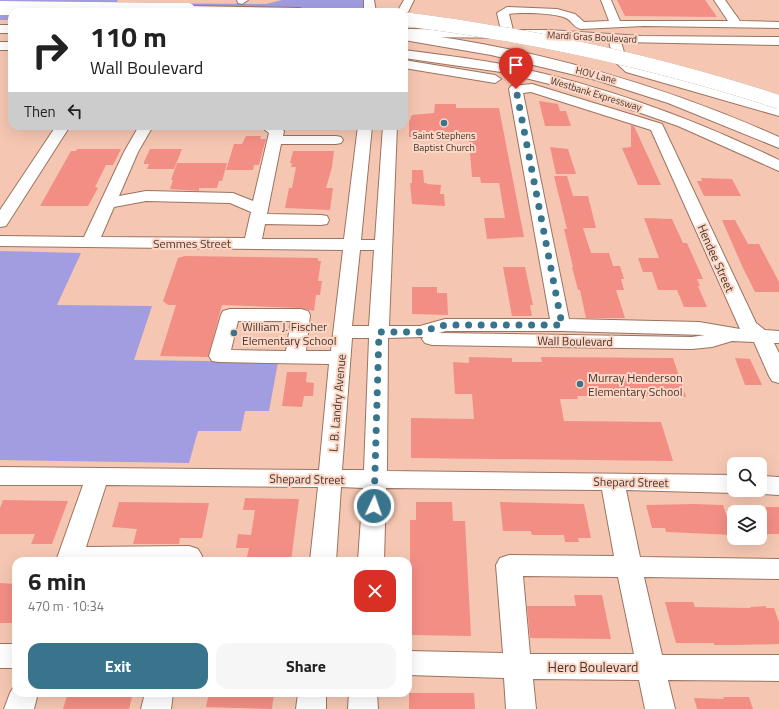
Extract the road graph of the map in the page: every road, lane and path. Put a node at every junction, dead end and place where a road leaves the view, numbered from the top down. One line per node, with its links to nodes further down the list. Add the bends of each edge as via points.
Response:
1 (606, 0): 4 (street)
2 (720, 0): 5 (street)
3 (408, 20): 17 (highway, bridge, via 497,31 598,50 698,76)
4 (615, 23): 5 (street, Mardi Gras Boulevard); 8 (street, Mardi Gras Boulevard)
5 (736, 24): 6 (street, Mardi Gras Boulevard)
6 (779, 25)
7 (408, 26): 9 (street, Mardi Gras Boulevard)
8 (581, 26): 9 (street, Mardi Gras Boulevard); 9 (street, via 564,14 512,10 503,13)
9 (507, 30): 10 (street, Mardi Gras Boulevard); 12 (street, Mardi Gras Boulevard)
10 (408, 35)
11 (408, 36): 26 (highway, HOV Lane, via 539,61 629,84 690,105)
12 (615, 38): 13 (street, Mardi Gras Boulevard); 18 (street, via 620,61 630,69)
13 (779, 40)
14 (408, 55): 27 (highway, Westbank Expressway, via 515,71 565,83 673,118)
15 (408, 65): 16 (street)
16 (495, 79)
17 (779, 102)
18 (779, 112)
19 (60, 130): 33 (street)
20 (144, 130): 30 (street)
21 (274, 130): 24 (street)
22 (365, 130): 37 (street, L. B. Landry Avenue)
23 (390, 130): 38 (street)
24 (275, 140): 25 (street); 31 (street)
25 (336, 140)
26 (779, 143)
27 (736, 145): 28 (highway, Westbank Expressway); 29 (highway)
28 (779, 166)
29 (779, 176)
30 (107, 203): 31 (street, via 146,196 233,198); 35 (street)
31 (258, 215): 32 (street); 36 (street)
32 (321, 220)
33 (0, 222)
34 (0, 241): 35 (street, Semmes Street)
35 (90, 242): 36 (street, Semmes Street)
36 (252, 243): 37 (street, Semmes Street)
37 (351, 244): 38 (street, Semmes Street); 40 (street, L. B. Landry Avenue)
38 (384, 245): 41 (street)
39 (562, 325): 42 (street, Wall Boulevard, via 445,325); 43 (street, Wall Boulevard, via 699,328); 44 (street, Hendee Street, via 516,89 532,88 657,127 747,325 752,331)
40 (342, 332): 41 (street, Wall Boulevard); 46 (street, L. B. Landry Avenue)
41 (379, 332): 42 (street, Wall Boulevard); 51 (street)
42 (420, 332): 43 (street, Wall Boulevard, via 432,339 692,343 712,341)
43 (730, 335): 44 (street, Wall Boulevard)
44 (770, 337): 47 (street, Hendee Street)
45 (295, 357): 46 (street)
46 (340, 358): 50 (street, L. B. Landry Avenue)
47 (779, 376)
48 (0, 476): 49 (street, Shepard Street)
49 (97, 477): 50 (street, Shepard Street); 56 (street)
50 (330, 480): 51 (street, Shepard Street); 59 (street, L. B. Landry Avenue)
51 (375, 480): 52 (street, Shepard Street); 60 (street)
52 (612, 482): 53 (street, Shepard Street); 61 (street)
53 (727, 484)
54 (767, 485): 55 (street)
55 (779, 486)
56 (71, 557)
57 (149, 557): 58 (street)
58 (189, 557)
59 (323, 557)
60 (370, 557)
61 (629, 567): 62 (street); 66 (street, via 509,565); 67 (street)
62 (779, 569)
63 (0, 656): 64 (street)
64 (12, 656)
65 (412, 663): 66 (street, Hero Boulevard)
66 (516, 666): 67 (street, Hero Boulevard); 77 (street)
67 (650, 666): 68 (street, Hero Boulevard); 78 (street)
68 (779, 668)
69 (23, 697): 73 (street)
70 (158, 697): 74 (street)
71 (312, 697): 75 (street)
72 (363, 697): 76 (street)
73 (19, 709)
74 (156, 709)
75 (310, 709)
76 (363, 709)
77 (521, 709)
78 (660, 709)

